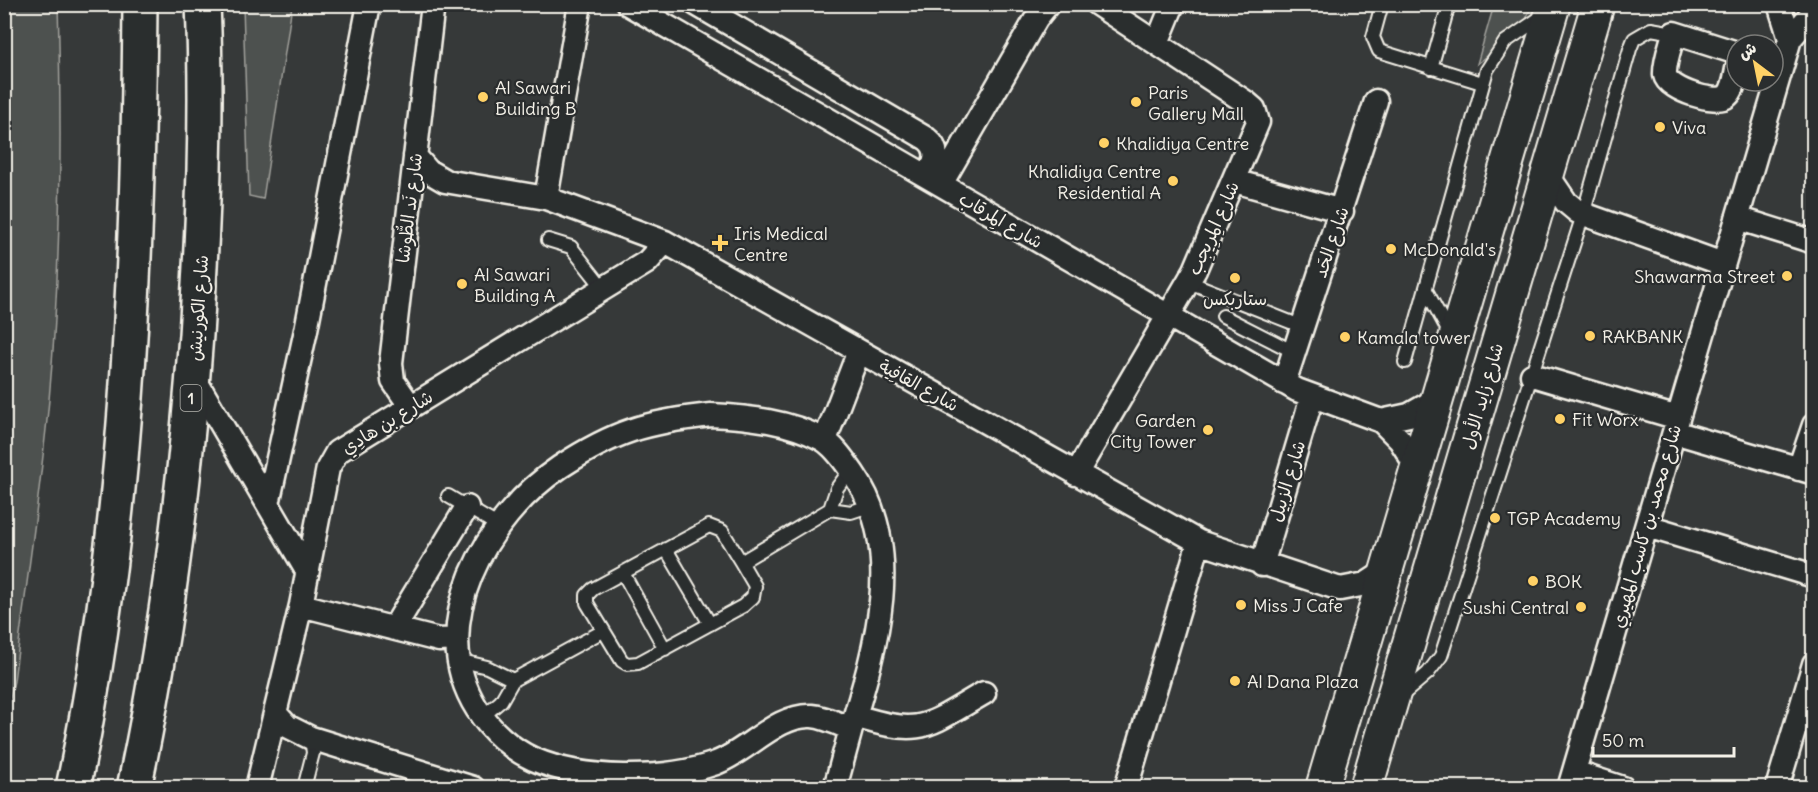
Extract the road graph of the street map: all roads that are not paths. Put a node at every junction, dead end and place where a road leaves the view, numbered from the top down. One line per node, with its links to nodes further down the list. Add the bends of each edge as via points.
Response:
1 (140, 4): 102 (highway, via 134,306 118,502)
2 (203, 4): 53 (highway, شارع الكورنيش / 1, via 203,224)
3 (369, 4): 62 (street, via 306,330)
4 (433, 4): 28 (street, شارع نَد الطُّوشا)
5 (580, 4): 34 (street)
6 (628, 4): 30 (street, شارع المِرقاب)
7 (696, 4): 30 (street, via 927,139 936,156)
8 (1025, 4): 14 (lane)
9 (1097, 4): 20 (street, شارع المِرِيجِب)
10 (1173, 4): 20 (street)
11 (1382, 4): 23 (lane, via 1373,36 1376,47 1384,54)
12 (1449, 4): 23 (lane)
13 (1779, 4): 19 (street)
14 (1048, 5): 30 (street, via 1035,19)
15 (1553, 7): 24 (lane, via 1506,42 1492,59); 48 (main road)
16 (1814, 11): 19 (street, شارع محمد بن كاسب المهيري)
17 (1600, 12): 29 (main road, شارع زايد الأول)
18 (1674, 33): 21 (street); 25 (street, via 1665,73 1668,82 1676,88 1722,99); 36 (lane, via 1651,29 1634,39)
19 (1790, 39): 22 (street, شارع محمد بن كاسب المهيري)
20 (1157, 43): 31 (street, شارع المِرِيجِب, via 1254,109 1256,132)
21 (1725, 49)
22 (1785, 49)
23 (1431, 68): 24 (lane)
24 (1482, 83): 44 (lane)
25 (1729, 93)
26 (1770, 93): 37 (street, شارع محمد بن كاسب المهيري)
27 (1376, 101): 35 (street, شارع الحَد)
28 (415, 156): 32 (street, شارع القافِية); 33 (street, شارع نَد الطُّوشا)
29 (1547, 174): 36 (street, via 1571,207); 92 (main road, شارع زايد الأول)
30 (934, 181): 46 (street, شارع المِرقاب)
31 (1234, 181): 35 (street); 42 (street, شارع المِرِيجِب)
32 (445, 182): 33 (street, via 426,187); 34 (street, شارع القافِية)
33 (410, 198): 57 (street, شارع نَد الطُّوشا, via 391,373)
34 (546, 198): 39 (street, شارع القافِية)
35 (1342, 210): 47 (street, شارع الحَد)
36 (1583, 215): 41 (street); 52 (lane)
37 (1737, 218): 40 (street); 41 (street, شارع محمد بن كاسب المهيري)
38 (548, 240): 43 (lane, via 572,247)
39 (665, 242): 43 (street, شارع بن هادِي, via 647,262); 49 (street, شارع القافِية)
40 (1814, 242)
41 (1724, 264): 59 (street, شارع محمد بن كاسب المهيري)
42 (1188, 282): 46 (street, شارع المِرِيجِب); 47 (lane)
43 (604, 289): 57 (street, شارع بن هادِي)
44 (1426, 290): 48 (lane); 51 (lane)
45 (1222, 316): 50 (lane)
46 (1167, 318): 54 (street, شارع المِرقاب); 67 (street, شارع المِرِيجِب)
47 (1302, 327): 50 (street, شارع الحَد)
48 (1455, 342): 56 (main road)
49 (859, 351): 61 (street); 67 (street, شارع القافِية)
50 (1294, 352): 54 (street, شارع الحَد)
51 (1405, 362)
52 (1532, 375): 59 (street); 92 (lane, via 1441,656 1428,673)
53 (193, 376): 63 (street); 103 (highway, شارع الكورنيش / 1, via 182,499)
54 (1284, 382): 55 (street, شارع المِرقاب)
55 (1312, 397): 58 (street, شارع المِرقاب); 78 (street, شارع الزبيل)
56 (1439, 398): 58 (street, via 1409,415); 64 (main road)
57 (411, 407): 79 (street, شارع بن هادِي, via 342,446 331,460)
58 (1381, 421): 64 (street, شارع المِرقاب, via 1400,440)
59 (1676, 425): 66 (street); 74 (street, شارع محمد بن كاسب المهيري)
60 (1814, 425): 66 (street)
61 (825, 440): 65 (street); 73 (street, via 787,425 748,417 700,416 628,429 558,469 526,495)
62 (278, 449): 63 (street, via 266,460); 69 (street)
63 (244, 465): 69 (street)
64 (1417, 467): 80 (main road)
65 (851, 469): 70 (street); 72 (lane, via 837,488)
66 (1806, 471)
67 (1076, 474): 75 (street, شارع القافِية)
68 (448, 496): 71 (lane)
69 (268, 504): 79 (street)
70 (872, 505): 72 (lane, via 851,512); 95 (street, via 883,557 882,590)
71 (467, 507): 73 (lane); 85 (street)
72 (830, 509): 77 (lane)
73 (499, 526): 88 (street, via 476,564 461,602)
74 (1647, 526): 82 (street); 98 (street, شارع محمد بن كاسب المهيري)
75 (1199, 542): 78 (street, شارع القافِية); 101 (street)
76 (666, 549): 77 (lane, via 714,526 722,531); 81 (lane); 84 (lane)
77 (741, 562): 84 (lane, via 754,586 753,597)
78 (1262, 565): 80 (street, شارع القافِية, via 1340,589 1366,584)
79 (307, 571): 83 (street, شارع بن هادِي)
80 (1386, 571): 107 (main road)
81 (623, 573): 86 (lane, via 587,595 587,603); 87 (lane)
82 (1814, 576)
83 (301, 605): 85 (street); 93 (street, شارع بن هادِي)
84 (710, 624): 87 (lane)
85 (394, 628): 88 (street, via 439,640)
86 (603, 631): 87 (lane, via 627,664 638,663); 90 (lane)
87 (665, 649)
88 (457, 650): 90 (lane); 94 (street, via 461,678)
89 (1814, 664): 109 (street)
90 (513, 680): 94 (lane, via 501,701)
91 (984, 693): 95 (street, via 919,728)
92 (1390, 706): 99 (main road, شارع زايد الأول)
93 (275, 713): 96 (street, via 287,726); 104 (street, شارع بن هادِي)
94 (482, 717): 97 (street, via 506,742 551,766 574,772)
95 (853, 723): 97 (street, via 813,716 794,718 734,755); 106 (street)
96 (311, 738): 100 (street); 105 (lane, via 313,753)
97 (680, 779)
98 (1571, 780): 108 (street)
99 (1369, 785)
100 (466, 786)
101 (1131, 786)
102 (73, 788)
103 (134, 788)
104 (256, 788)
105 (304, 788)
106 (835, 788)
107 (1322, 788)
108 (1623, 788)
109 (1777, 788)

